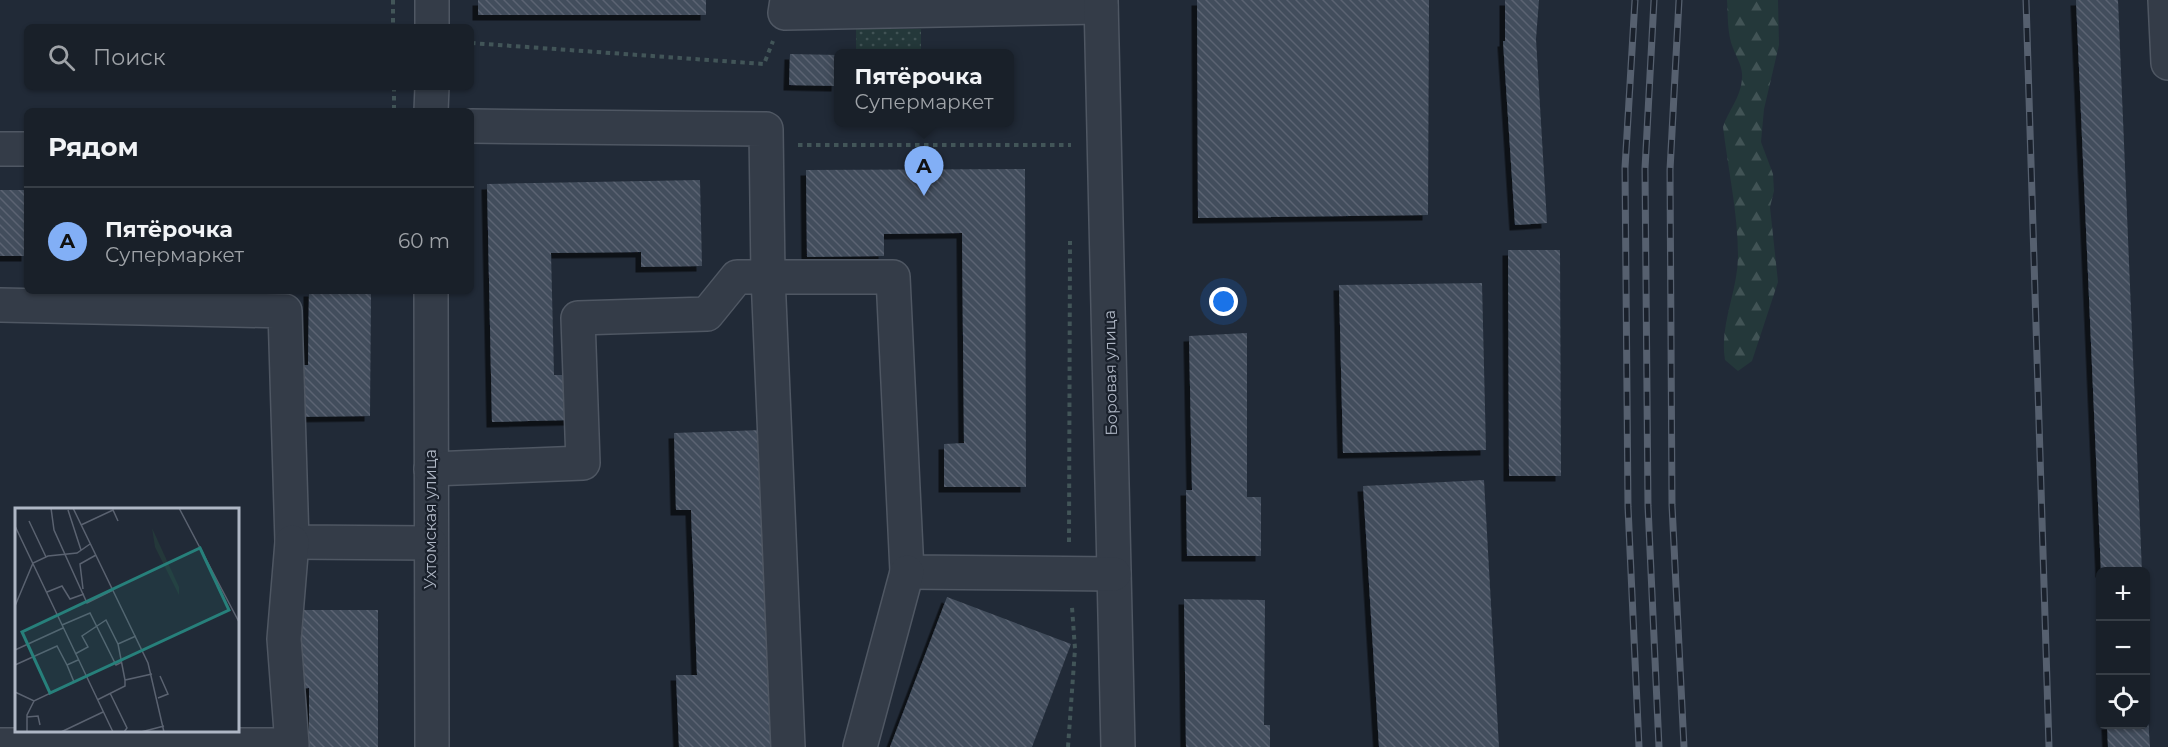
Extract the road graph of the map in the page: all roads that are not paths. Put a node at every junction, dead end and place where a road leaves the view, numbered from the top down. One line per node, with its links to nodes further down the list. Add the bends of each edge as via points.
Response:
1 (432, 0): 5 (street)
2 (2165, 0): 6 (street)
3 (1101, 3): 4 (street); 20 (street, Боровая улица)
4 (786, 7)
5 (432, 24)
6 (2168, 63)
7 (432, 90): 8 (street)
8 (432, 108)
9 (474, 126): 12 (street, via 766,129)
10 (0, 149): 11 (street)
11 (24, 149)
12 (768, 276): 16 (street, via 737,277 707,315 578,318 583,463); 19 (street, via 893,277); 23 (street)
13 (431, 294): 16 (street, Ухтомская улица)
14 (119, 299): 15 (street); 17 (street, via 285,311)
15 (0, 305)
16 (431, 469): 18 (street, Ухтомская улица)
17 (292, 542): 18 (street); 21 (street, via 284,639 292,745)
18 (430, 543): 22 (street, Ухтомская улица)
19 (907, 572): 20 (street); 24 (street)
20 (1114, 574): 25 (street, Боровая улица)
21 (0, 745)
22 (432, 747)
23 (788, 747)
24 (860, 747)
25 (1118, 747)

